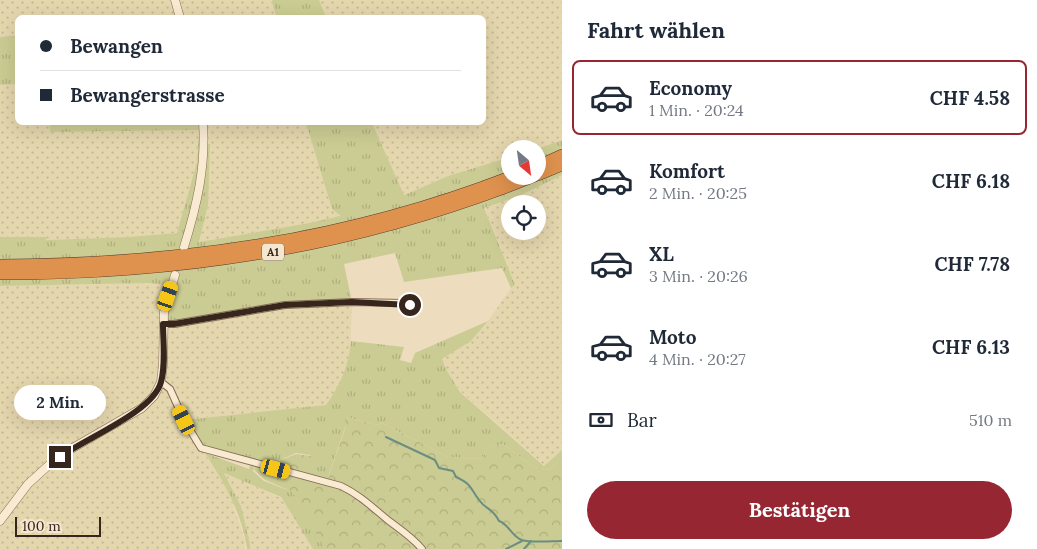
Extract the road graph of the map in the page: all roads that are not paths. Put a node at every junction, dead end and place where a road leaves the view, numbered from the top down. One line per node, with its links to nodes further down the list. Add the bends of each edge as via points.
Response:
1 (175, 0): 2 (street)
2 (179, 15)
3 (203, 125): 10 (street, via 203,174)
4 (562, 156): 5 (highway)
5 (546, 163)
6 (562, 165): 7 (highway, A1)
7 (546, 172)
8 (501, 180): 11 (highway, A1, via 392,216 268,244 150,259)
9 (513, 185): 12 (highway, A1, via 420,217 361,233 236,258 159,267)
10 (184, 247)
11 (0, 265)
12 (0, 274)
13 (175, 275): 15 (street)
14 (414, 309): 15 (street, via 405,303 285,305)
15 (163, 324): 16 (street)
16 (161, 382): 17 (street, via 154,396 142,408 50,464 28,484); 18 (street, via 170,389 201,448 341,486 357,494)
17 (0, 521)
18 (422, 549)

